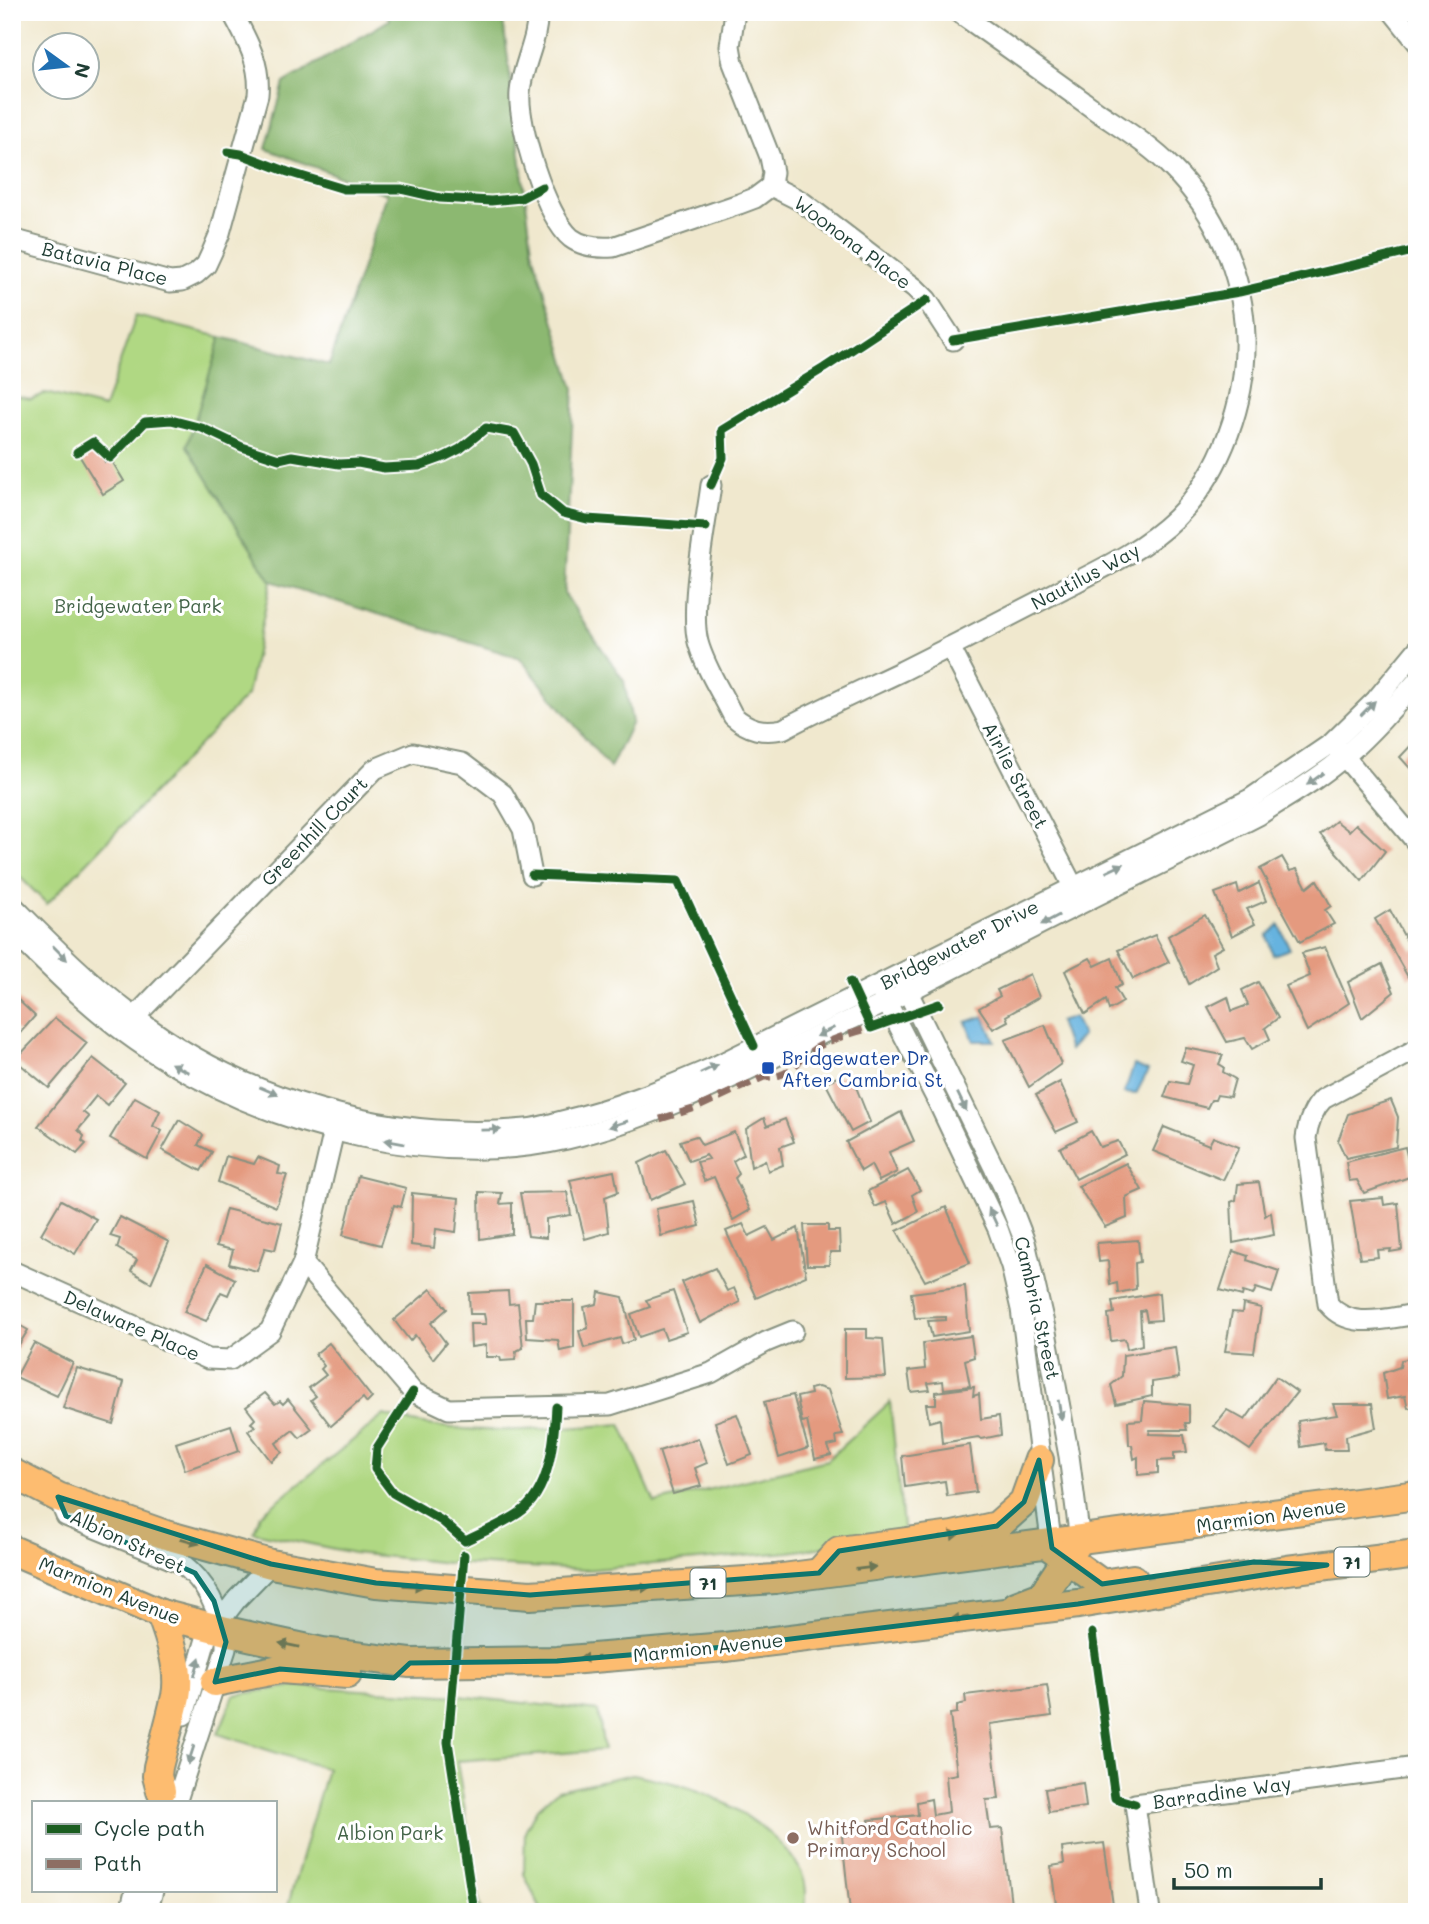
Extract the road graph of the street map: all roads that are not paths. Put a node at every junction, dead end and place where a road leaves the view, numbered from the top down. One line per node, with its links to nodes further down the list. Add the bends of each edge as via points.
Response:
1 (232, 12): 8 (street, Batavia Place, via 251,49 259,80 220,233 206,265 182,281 170,282)
2 (537, 12): 7 (street, via 519,109 547,200 570,237 598,248 613,247 755,198)
3 (735, 12): 7 (street, via 730,46 733,63 770,157)
4 (958, 12): 11 (street, Nautilus Way, via 1153,151 1185,182 1212,221 1236,275 1245,351 1226,440 1196,494 1177,516 1137,550)
5 (1394, 12): 6 (street)
6 (1417, 42)
7 (771, 186): 9 (street, Woonona Place, via 801,201 915,288)
8 (12, 239)
9 (953, 340)
10 (711, 485): 11 (street, Nautilus Way, via 696,631 733,716 743,725 770,732 783,729)
11 (950, 647): 17 (street, Airlie Street)
12 (1417, 650): 14 (street, Bridgewater Drive, one-way to 12)
13 (1417, 681): 14 (street, Bridgewater Drive, via 1387,715)
14 (1338, 750): 15 (street); 17 (street, Bridgewater Drive)
15 (1417, 843)
16 (532, 875): 22 (street, Greenhill Court, via 523,829 503,794 462,763 413,752 375,769)
17 (1077, 895): 20 (street, Bridgewater Drive)
18 (12, 905): 22 (street, Bridgewater Drive, one-way to 22)
19 (12, 930): 22 (street, Bridgewater Drive, via 87,1002)
20 (903, 983): 21 (street, Bridgewater Drive); 33 (street, Cambria Street, one-way to 33, via 1003,1186 1025,1242 1069,1456)
21 (883, 994): 24 (street, Bridgewater Drive, via 649,1095 581,1117 528,1129 450,1131); 29 (street, Cambria Street, one-way to 21, via 1023,1322 1011,1266 998,1229)
22 (129, 1024): 24 (street, Bridgewater Drive)
23 (1417, 1049): 27 (street, via 1323,1099 1306,1138 1328,1304 1353,1321)
24 (336, 1122): 25 (street, Delaware Place)
25 (303, 1263): 26 (street, Delaware Place, via 270,1331 230,1360 208,1359); 28 (street, via 413,1392 449,1409 610,1405 711,1373)
26 (12, 1271)
27 (1417, 1314)
28 (793, 1331)
29 (1039, 1460): 33 (street, Cambria Street); 38 (highway, one-way to 29, via 839,1551 997,1526 1024,1502)
30 (12, 1474): 32 (highway, Marmion Avenue / 71)
31 (1417, 1495): 33 (highway, Marmion Avenue / 71)
32 (58, 1497): 36 (highway, Marmion Avenue / 71, one-way to 36, via 166,1535); 41 (street, Albion Street, via 66,1516 195,1573 214,1601)
33 (1062, 1548): 37 (highway, via 1102,1584 1254,1562); 38 (highway, Marmion Avenue / 71, one-way to 33); 40 (highway, via 1042,1596)
34 (12, 1550): 39 (highway, Marmion Avenue / 71)
35 (1417, 1554): 37 (highway, Marmion Avenue / 71)
36 (271, 1564): 38 (highway, Marmion Avenue / 71, one-way to 38, via 376,1583 530,1595); 41 (street, via 237,1599)
37 (1327, 1565): 40 (highway, Marmion Avenue / 71)
38 (819, 1573)
39 (161, 1614): 41 (highway, Marmion Avenue / 71); 45 (highway, via 177,1678 157,1776)
40 (993, 1615): 42 (highway, Marmion Avenue / 71, one-way to 42, via 583,1659)
41 (219, 1626): 42 (highway, Marmion Avenue / 71, one-way to 41, via 322,1652); 43 (street, Albion Street, via 226,1649); 45 (street, one-way to 41, via 206,1639)
42 (410, 1663): 43 (highway, via 394,1678 280,1669)
43 (215, 1682): 45 (street, Albion Street, one-way to 45)
44 (1417, 1767): 50 (street, Barradine Way, via 1135,1804)
45 (165, 1799)
46 (135, 1892): 48 (street)
47 (153, 1892): 49 (street)
48 (130, 1912)
49 (147, 1912)
50 (1150, 1912)

